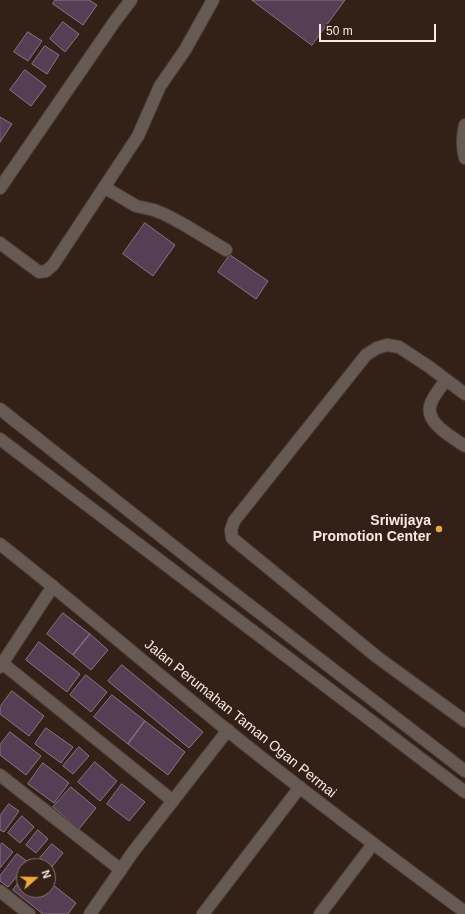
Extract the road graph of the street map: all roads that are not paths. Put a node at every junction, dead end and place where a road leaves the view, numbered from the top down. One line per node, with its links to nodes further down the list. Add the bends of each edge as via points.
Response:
1 (131, 0): 6 (street)
2 (213, 0): 5 (street, via 185,50 160,86 138,136)
3 (465, 125): 4 (street, via 462,146)
4 (465, 158)
5 (104, 187): 7 (street, via 53,265 46,270 39,272); 8 (street, via 136,206 164,214)
6 (0, 188)
7 (0, 243)
8 (226, 250)
9 (446, 380): 10 (street); 13 (street, via 431,402 430,414 436,425); 17 (street, via 399,347 387,345 366,355 234,521 231,530 232,538 377,657)
10 (465, 394)
11 (0, 408): 19 (street, via 200,567)
12 (0, 439): 22 (street)
13 (465, 446)
14 (0, 544): 15 (street, Jalan Perumahan Taman Ogan Permai)
15 (53, 586): 16 (street); 18 (street, Jalan Perumahan Taman Ogan Permai)
16 (1, 665): 23 (street)
17 (465, 721)
18 (228, 730): 21 (street, Jalan Perumahan Taman Ogan Permai); 23 (street)
19 (465, 771)
20 (0, 775): 25 (street)
21 (300, 787): 24 (street, Jalan Perumahan Taman Ogan Permai); 30 (street)
22 (465, 792)
23 (173, 801): 25 (street)
24 (373, 844): 27 (street, Jalan Perumahan Taman Ogan Permai); 31 (street)
25 (121, 870): 29 (street)
26 (0, 892): 28 (street)
27 (465, 912)
28 (29, 914)
29 (90, 914)
30 (203, 914)
31 (320, 914)

